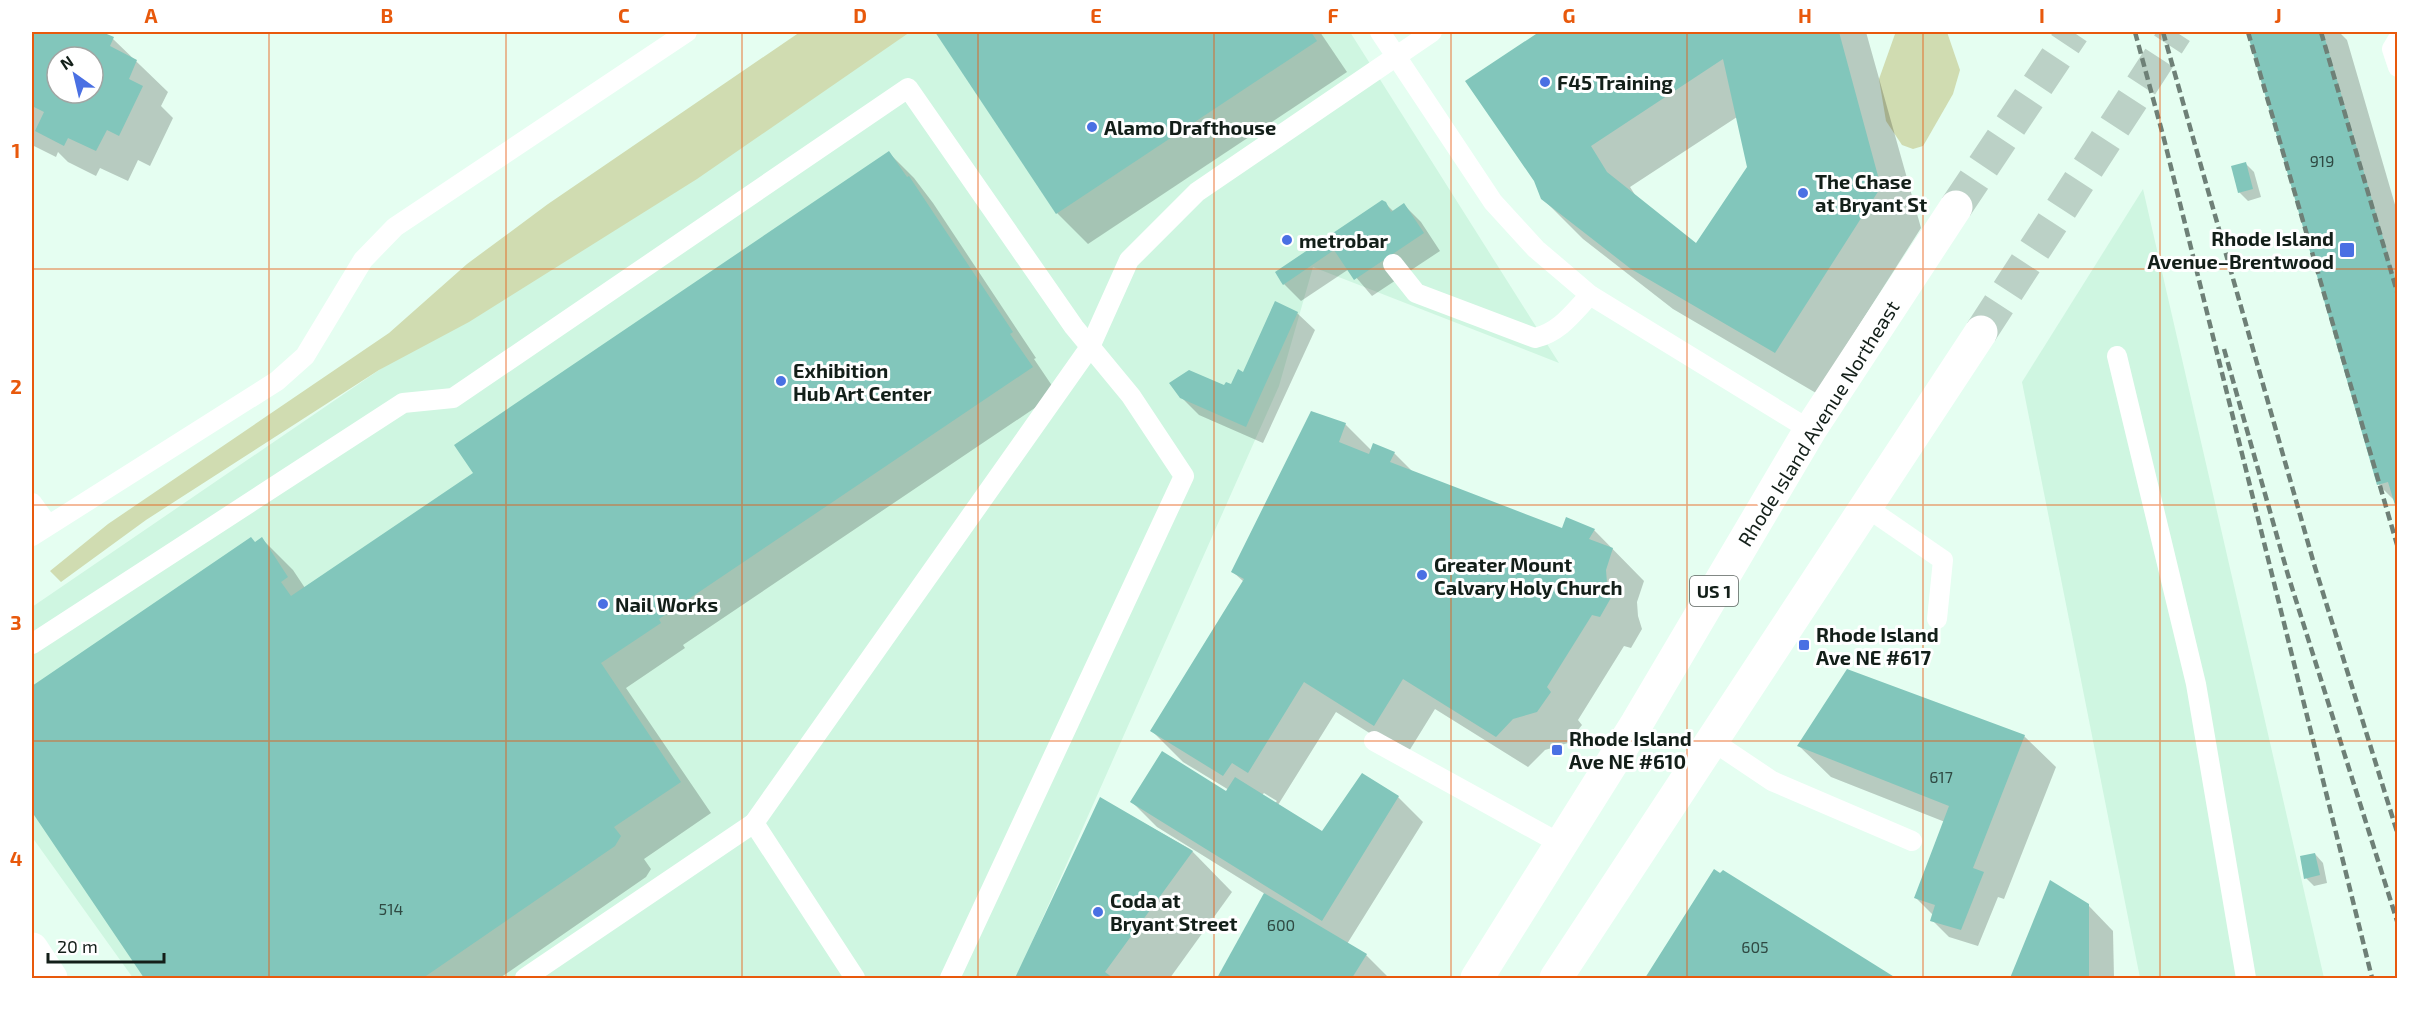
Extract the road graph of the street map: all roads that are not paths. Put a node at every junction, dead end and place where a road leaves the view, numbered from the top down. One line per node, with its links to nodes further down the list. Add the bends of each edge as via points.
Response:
1 (687, 32): 16 (lane, via 395,227 363,260 305,357 277,381)
2 (1380, 32): 5 (lane)
3 (1432, 32): 5 (lane)
4 (2397, 39): 6 (lane, via 2392,49)
5 (1396, 56): 9 (lane, via 1493,202 1536,249); 11 (lane, via 1197,192 1129,260)
6 (2397, 68)
7 (1956, 207): 13 (main road, Rhode Island Avenue Northeast / US 1)
8 (1393, 264): 9 (lane, via 1416,293 1535,338 1560,327)
9 (1590, 295): 13 (lane)
10 (1981, 332): 15 (main road)
11 (1090, 346): 19 (lane, via 908,88 453,398 403,404); 22 (lane); 29 (lane, via 1131,396 1184,476)
12 (2117, 356): 32 (lane, via 2196,684)
13 (1810, 430): 24 (main road, Rhode Island Avenue Northeast / US 1)
14 (32, 502): 16 (lane)
15 (1866, 507): 18 (lane, via 1943,560); 21 (main road)
16 (48, 525): 17 (lane)
17 (32, 536)
18 (1937, 619)
19 (32, 644)
20 (1374, 741): 24 (lane)
21 (1711, 741): 23 (lane, via 1772,781); 31 (main road)
22 (754, 823): 27 (lane); 28 (lane)
23 (1912, 841)
24 (1562, 844): 30 (main road, Rhode Island Avenue Northeast / US 1)
25 (32, 950): 26 (main road)
26 (51, 978)
27 (525, 978)
28 (855, 978)
29 (950, 978)
30 (1477, 978)
31 (1556, 978)
32 (2246, 978)

